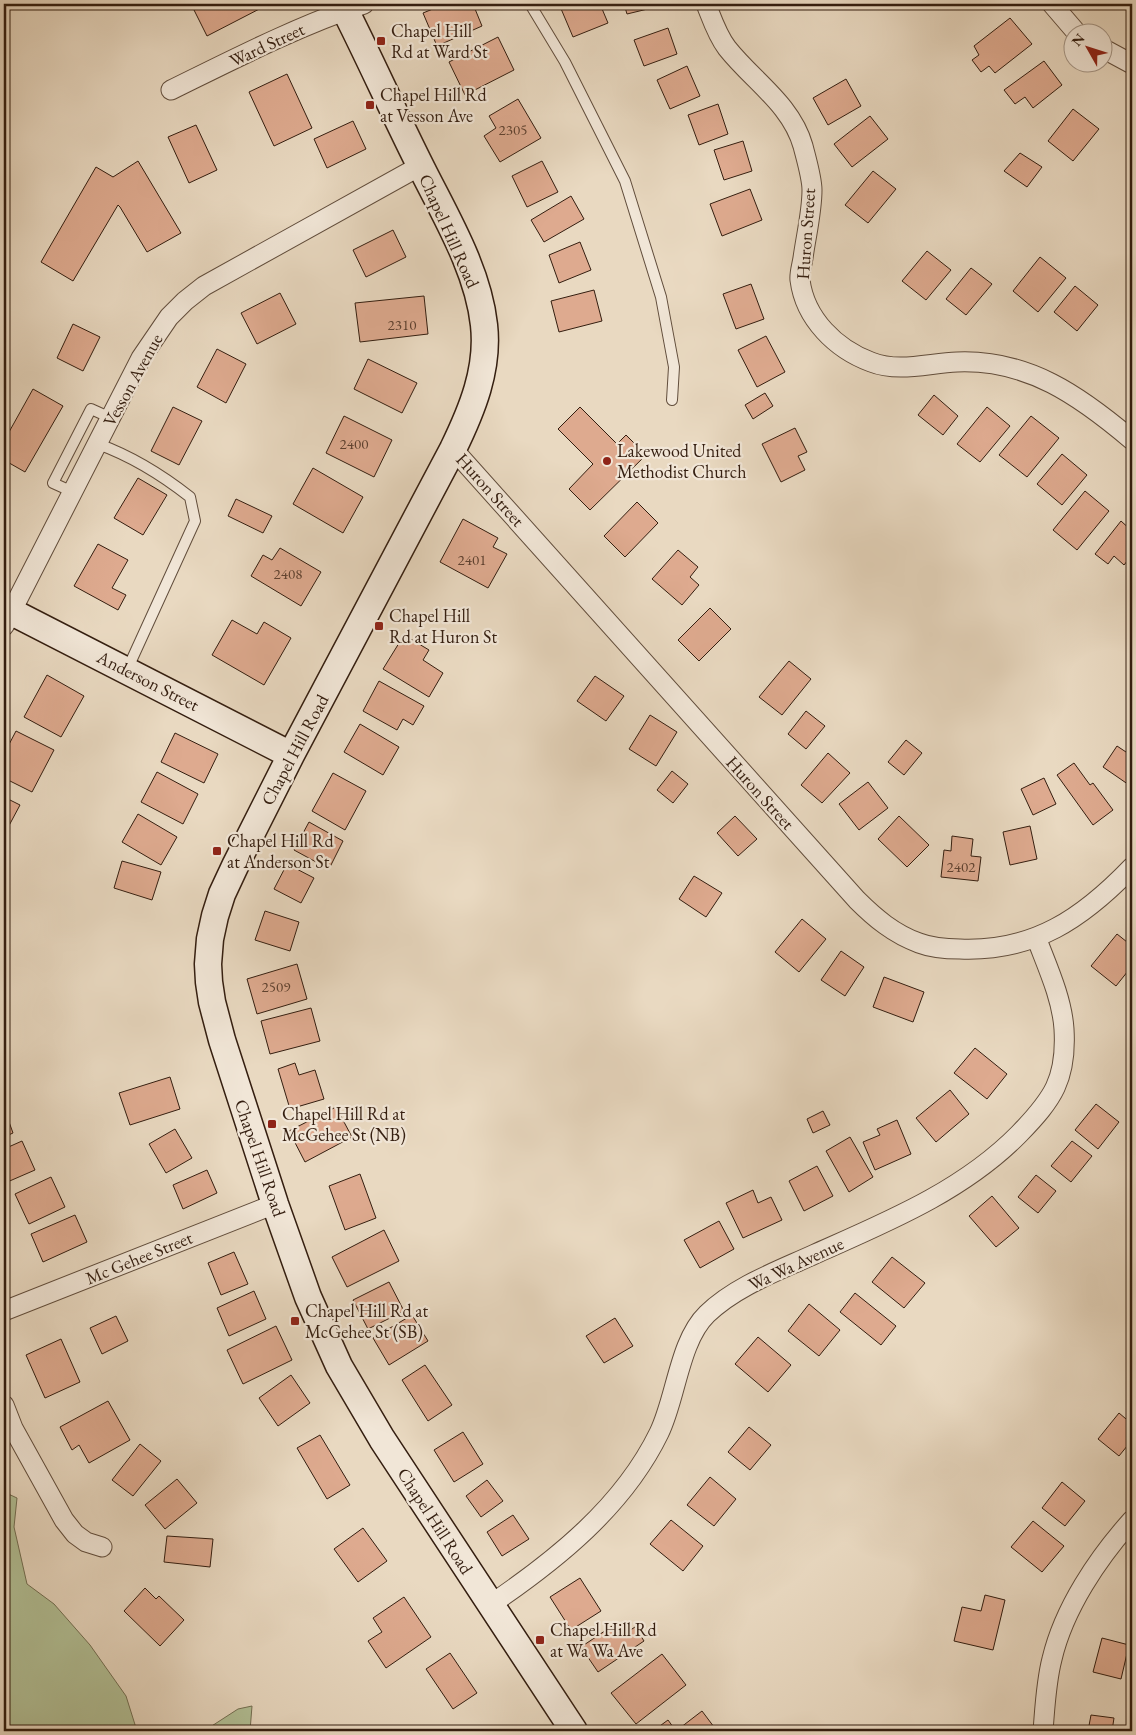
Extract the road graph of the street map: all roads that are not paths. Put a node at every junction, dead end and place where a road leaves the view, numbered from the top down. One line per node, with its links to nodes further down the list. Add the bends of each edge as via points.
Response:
1 (530, 4): 10 (lane, via 565,62 625,181 661,297 674,368)
2 (706, 4): 12 (street, Huron Street, via 727,48 788,115 803,146 812,189 800,280 808,306 827,335 858,356 892,368 956,362 1001,364 1041,378 1071,394)
3 (1052, 4): 5 (street)
4 (350, 6): 8 (street, Ward Street); 9 (street, Chapel Hill Road)
5 (1067, 22)
6 (1114, 54): 7 (street)
7 (1130, 63)
8 (171, 90)
9 (420, 166): 11 (street, Vesson Avenue, via 218,278 185,301 149,345); 14 (street, Chapel Hill Road, via 475,282 484,327 479,383)
10 (672, 400)
11 (112, 418): 13 (street, Vesson Avenue); 15 (lane, via 91,409 53,483)
12 (1132, 440)
13 (98, 444): 15 (street, Vesson Avenue); 17 (lane, via 166,478 190,497 195,522)
14 (453, 449): 18 (street, Chapel Hill Road); 20 (street, Huron Street, via 876,919 920,943 946,948 977,950)
15 (73, 492): 16 (street, Vesson Avenue)
16 (6, 615): 17 (street, Anderson Street)
17 (127, 670): 18 (street, Anderson Street)
18 (291, 755): 21 (street, Chapel Hill Road, via 222,894 213,924 208,964 212,1002 222,1040)
19 (1132, 867): 20 (street, Huron Street, via 1091,906)
20 (1036, 938): 26 (street, Wa Wa Avenue, via 1058,997 1064,1029 1058,1084 1040,1113 1003,1150 964,1179 916,1207 736,1292 706,1315 694,1329 660,1431 642,1464 577,1539)
21 (275, 1204): 22 (street, Mc Gehee Street); 26 (street, Chapel Hill Road, via 308,1297 339,1366)
22 (4, 1311)
23 (4, 1406): 25 (street, via 64,1520 86,1542)
24 (1132, 1520): 28 (street, via 1092,1571 1071,1609 1058,1640 1048,1679)
25 (102, 1546)
26 (490, 1606): 27 (street, Chapel Hill Road)
27 (574, 1731)
28 (1043, 1731)

